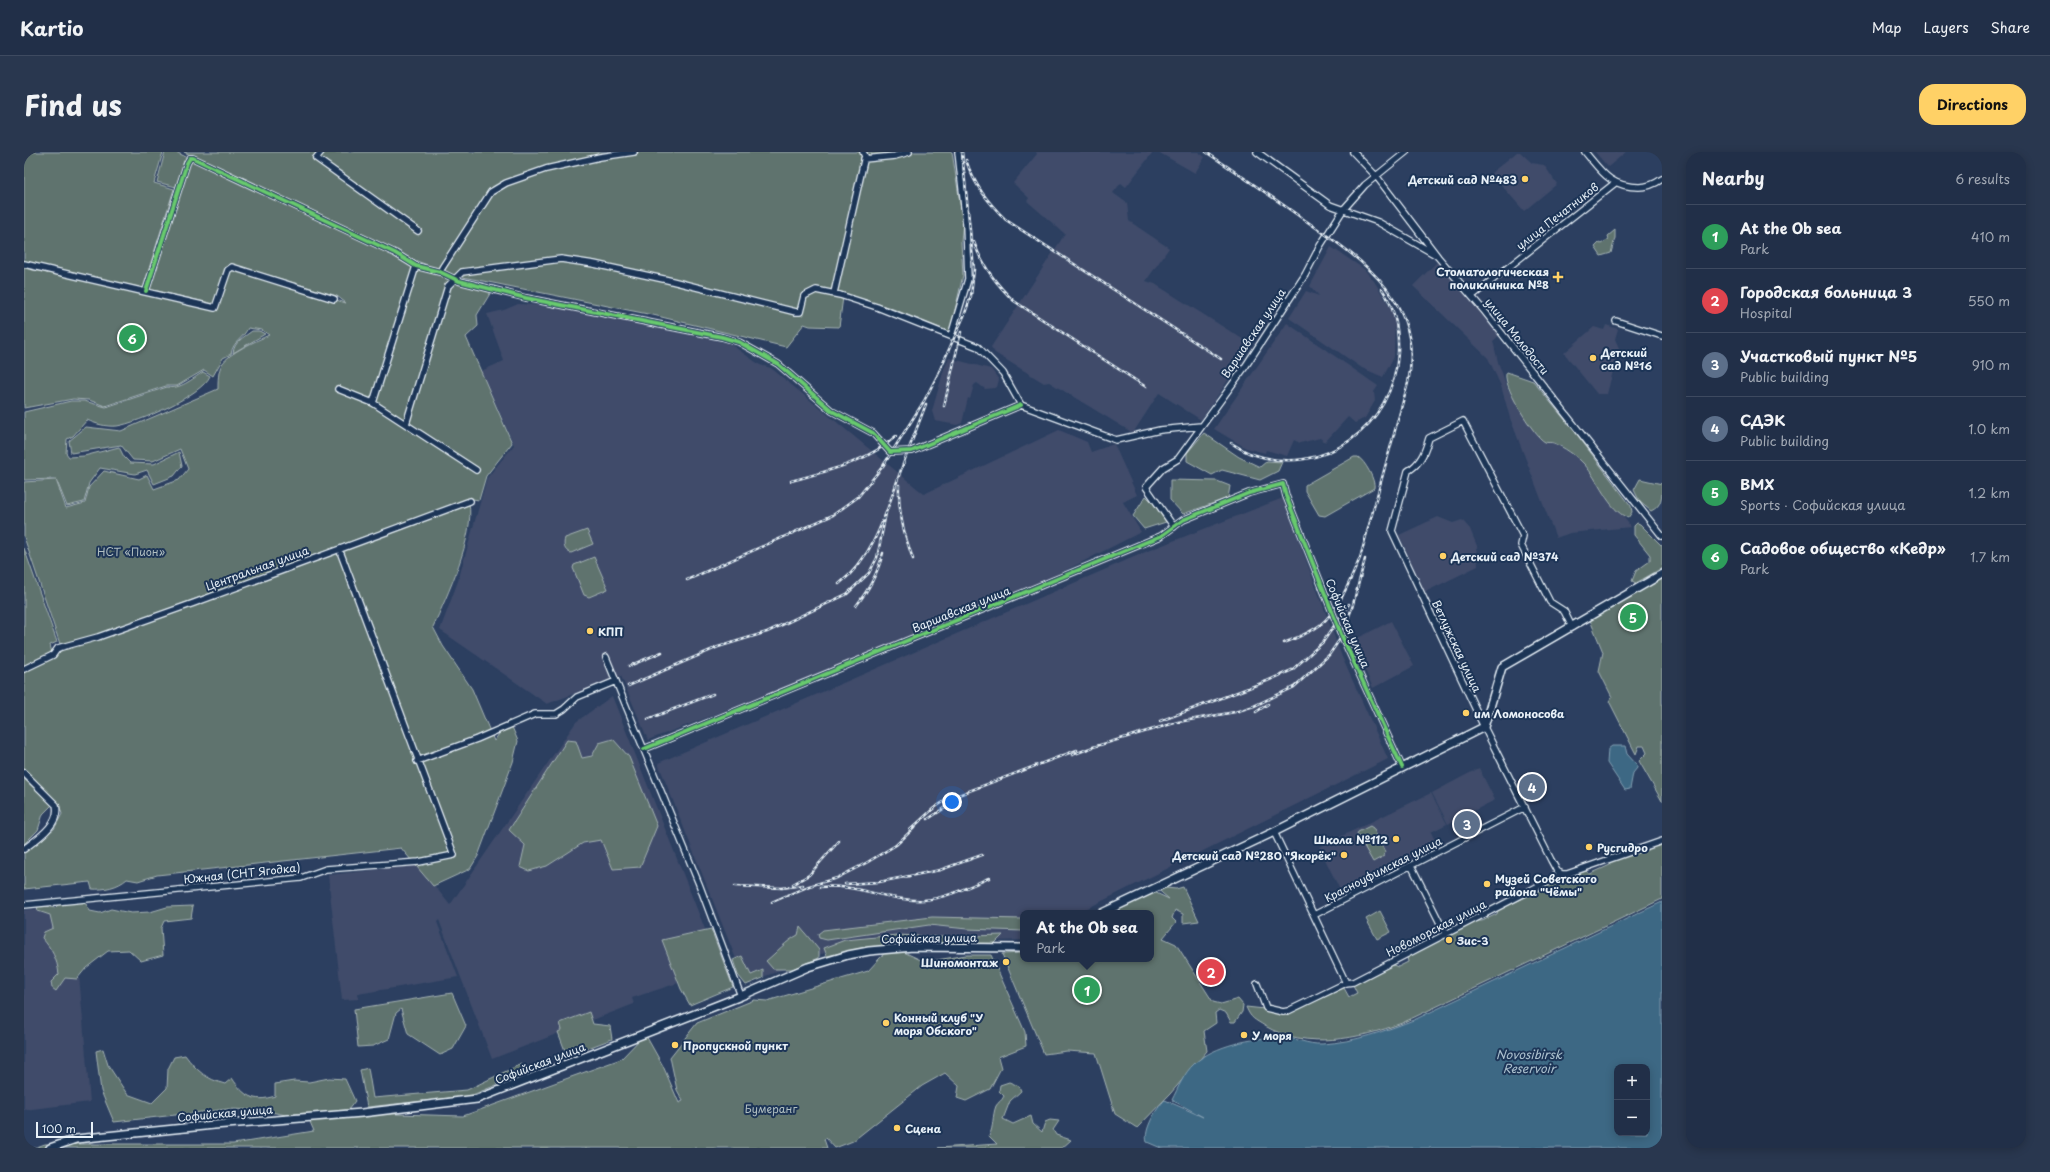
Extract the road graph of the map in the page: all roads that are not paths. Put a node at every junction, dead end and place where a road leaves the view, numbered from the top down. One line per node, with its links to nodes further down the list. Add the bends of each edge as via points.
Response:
1 (321, 152): 15 (street, via 316,158)
2 (634, 152): 19 (street, via 546,169 496,189 487,198)
3 (863, 152): 10 (street)
4 (908, 152): 10 (street)
5 (958, 152): 26 (street, via 966,224 968,280)
6 (1257, 152): 14 (street, via 1330,205)
7 (1353, 152): 11 (street, улица Молодости)
8 (1406, 152): 11 (street, Варшавская улица)
9 (1585, 152): 13 (street)
10 (864, 159): 22 (street)
11 (1377, 177): 14 (street, Варшавская улица, via 1355,194); 16 (street, улица Молодости)
12 (1662, 178): 13 (street, улица Печатников, via 1644,187)
13 (1615, 183): 23 (street, улица Печатников)
14 (1343, 210): 16 (street, via 1378,222); 32 (street, Варшавская улица, via 1245,367)
15 (418, 231)
16 (1438, 257): 23 (street, улица Молодости)
17 (24, 264): 21 (street)
18 (416, 266): 20 (street); 21 (street, via 395,253 190,158); 29 (street)
19 (442, 268)
20 (454, 278): 22 (street, via 462,272 474,269 561,259 668,280 796,312 800,312 804,296 816,290); 30 (street, via 526,298 739,342 778,364 832,411 873,433 884,447 894,453 912,451); 31 (street, via 448,286)
21 (146, 291): 24 (street, via 215,308 228,270 232,267)
22 (834, 293): 26 (street)
23 (1472, 296): 37 (street, улица Молодости)
24 (334, 299)
25 (1616, 321): 27 (street)
26 (951, 336): 30 (street, via 978,347 1003,372)
27 (1662, 336)
28 (338, 389): 29 (street)
29 (373, 403): 31 (street)
30 (1021, 405): 32 (street, via 1116,440 1160,430)
31 (406, 424): 33 (street)
32 (1201, 426): 36 (street, Варшавская улица, via 1178,459 1163,468 1146,487)
33 (476, 470)
34 (1283, 484): 36 (street, Варшавская улица, via 1249,493 1183,520); 47 (street, Софийская улица, via 1341,634)
35 (470, 501): 42 (street, Центральная улица, via 194,603 98,637 58,648 53,655)
36 (1174, 527): 45 (street, Варшавская улица, via 1161,536)
37 (1662, 536)
38 (341, 554): 46 (street)
39 (1662, 574): 40 (main road)
40 (1572, 627): 44 (main road, via 1502,667); 44 (street, Ветлужская улица, via 1564,612 1550,602 1521,545 1523,536 1463,421 1429,438 1426,451 1417,466 1408,471 1392,531)
41 (606, 657): 43 (street)
42 (24, 669)
43 (616, 681): 45 (street); 46 (street, via 577,697 556,714 535,714)
44 (1484, 727): 47 (main road); 49 (street, Ветлужская улица)
45 (644, 749): 62 (street, via 699,884)
46 (417, 761): 55 (street, Южная (СНТ Ягодка), via 454,855 419,862 326,869 301,878)
47 (1402, 767): 50 (main road)
48 (24, 773): 52 (street, via 57,809 54,821 37,840)
49 (1525, 807): 53 (street, Красноуфимская улица); 54 (street, Ветлужская улица, via 1550,860)
50 (1274, 832): 56 (main road); 57 (street)
51 (1662, 841): 54 (street, Новоморская улица)
52 (24, 849)
53 (1411, 866): 57 (street, Красноуфимская улица); 58 (street)
54 (1562, 874): 58 (street, Новоморская улица)
55 (24, 905)
56 (1108, 910)
57 (1314, 915): 60 (street)
58 (1446, 935): 60 (street, Новоморская улица, via 1353,982)
59 (1020, 948): 62 (main road, Софийская улица, via 912,947 869,951 808,967)
60 (1346, 983): 61 (street, Новоморская улица, via 1283,1012 1266,1008)
61 (1258, 984)
62 (740, 996): 63 (main road, Софийская улица, via 476,1099 362,1113 76,1139)
63 (50, 1148)

